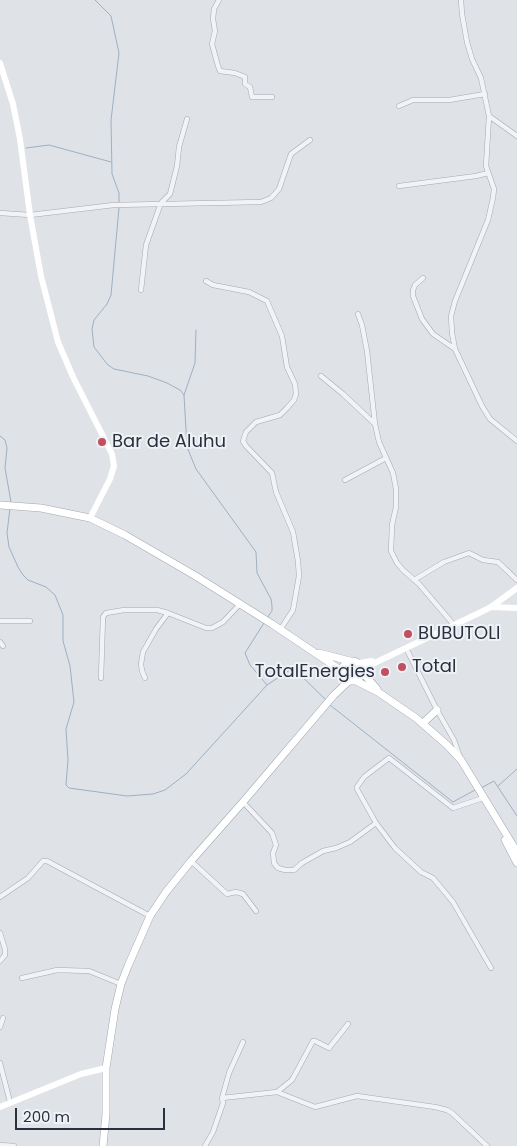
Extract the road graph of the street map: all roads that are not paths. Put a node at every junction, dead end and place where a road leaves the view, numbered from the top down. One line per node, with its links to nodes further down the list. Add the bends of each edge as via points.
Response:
1 (220, 0): 5 (street, via 214,9 212,44 220,71 245,78 252,97)
2 (462, 0): 4 (street, via 466,42)
3 (0, 63): 15 (street, via 20,139)
4 (485, 94): 6 (street, via 449,100 413,100); 7 (street)
5 (272, 97)
6 (399, 106)
7 (489, 116): 9 (street); 11 (street)
8 (187, 119): 13 (street, via 170,194)
9 (517, 136)
10 (310, 140): 13 (street, via 291,154 279,189 271,198 261,202)
11 (488, 173): 12 (street); 20 (street, via 494,189 488,220 451,316)
12 (399, 186)
13 (161, 203): 15 (street); 18 (street, via 146,245)
14 (0, 213): 15 (street)
15 (30, 215): 27 (street, via 58,342 72,377 112,454 114,466 110,479)
16 (423, 278): 20 (street, via 413,290 422,319 433,334)
17 (206, 281): 38 (street, via 249,292 267,301 282,336 287,368 295,384 294,400 287,408 280,415 256,422 246,432 243,441 272,472 276,492 293,532 299,576 293,610)
18 (141, 290)
19 (358, 314): 22 (street, via 367,351)
20 (455, 349): 23 (street, via 490,419)
21 (321, 376): 22 (street)
22 (375, 424): 24 (street)
23 (517, 441)
24 (386, 458): 25 (street); 28 (street, via 396,489 391,551 397,563)
25 (345, 480)
26 (3, 505): 27 (main road, via 41,508)
27 (90, 518): 31 (main road, via 132,539)
28 (414, 580): 29 (street, via 444,562 469,554 498,562); 37 (street)
29 (517, 580)
30 (517, 588): 32 (street)
31 (240, 604): 34 (street, via 223,622 212,628 196,625); 38 (main road)
32 (491, 607): 33 (street); 37 (street)
33 (517, 608)
34 (168, 612): 44 (street, via 106,612 103,618); 45 (street, via 144,652 142,671)
35 (0, 621): 36 (street)
36 (30, 621)
37 (454, 625): 39 (street)
38 (280, 630): 40 (main road)
39 (406, 648): 42 (street); 49 (street)
40 (312, 651): 41 (main road); 43 (main road)
41 (350, 661): 42 (main road); 43 (main road)
42 (361, 668): 46 (main road, via 359,677); 47 (main road)
43 (342, 673): 46 (main road); 48 (main road)
44 (101, 678)
45 (145, 678)
46 (352, 680): 47 (main road); 48 (main road)
47 (378, 692): 50 (main road)
48 (332, 696): 53 (main road)
49 (437, 710): 50 (main road); 51 (street)
50 (423, 723): 51 (main road)
51 (461, 760): 52 (main road)
52 (483, 797): 54 (street, via 453,808 389,758 364,777 357,787); 55 (main road); 57 (main road)
53 (243, 802): 54 (street, via 272,833 276,844 274,863 285,870 294,870 302,863 350,842); 56 (main road)
54 (376, 823): 63 (street, via 394,848 421,872 433,878 453,902)
55 (517, 852)
56 (191, 861): 59 (street, via 227,894 243,894); 60 (main road)
57 (517, 863)
58 (0, 897): 60 (street, via 47,860)
59 (256, 911)
60 (150, 916): 65 (main road)
61 (0, 933): 62 (street, via 5,955)
62 (0, 961)
63 (491, 968)
64 (22, 978): 65 (street, via 57,970 89,971)
65 (121, 984): 71 (main road)
66 (2, 1018): 68 (street)
67 (348, 1024): 72 (street, via 329,1048 313,1041 292,1080)
68 (0, 1027)
69 (243, 1042): 73 (street, via 228,1073)
70 (0, 1063): 74 (street)
71 (106, 1068): 74 (street, via 81,1074); 78 (main road)
72 (277, 1092): 73 (street); 80 (street, via 315,1108 357,1096 435,1106 447,1110)
73 (222, 1098): 79 (street, via 213,1132)
74 (10, 1102): 75 (street)
75 (0, 1107)
76 (0, 1144): 77 (street)
77 (14, 1146)
78 (103, 1146)
79 (205, 1146)
80 (487, 1146)

